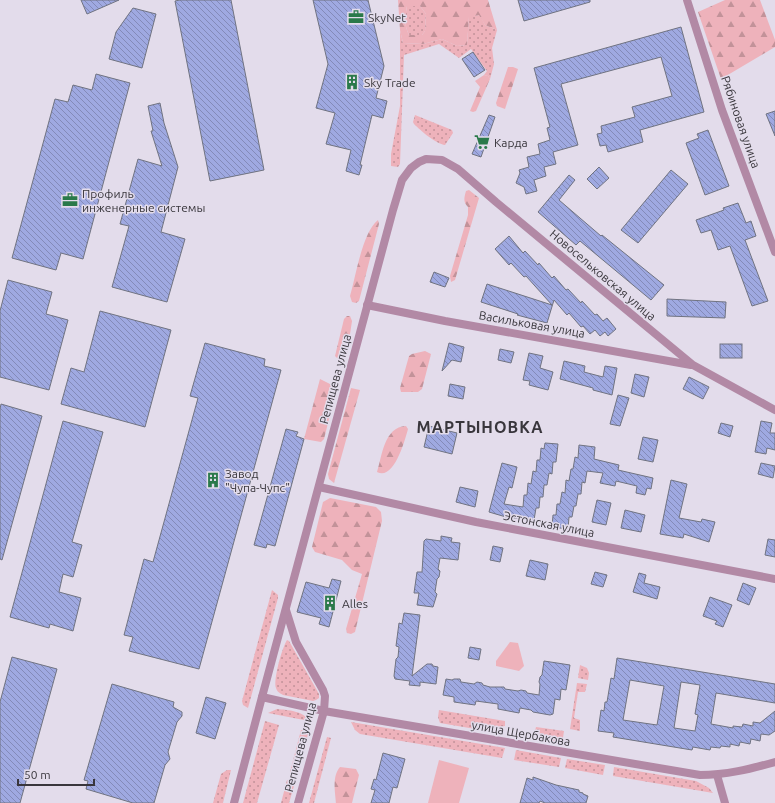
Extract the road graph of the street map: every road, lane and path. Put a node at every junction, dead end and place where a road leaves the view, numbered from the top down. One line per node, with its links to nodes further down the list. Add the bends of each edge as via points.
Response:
1 (687, 0): 3 (street, Рябиновая улица, via 722,110)
2 (419, 162): 4 (street, Репищева улица, via 410,168 402,180); 5 (street, Новосельковская улица, via 426,159 442,160 458,169)
3 (775, 252)
4 (368, 305): 5 (street, Васильковая улица); 7 (street, Репищева улица)
5 (693, 365): 6 (street, Новосельковская улица)
6 (775, 410)
7 (319, 487): 8 (street, Эстонская улица, via 476,522); 9 (street, Репищева улица)
8 (775, 579)
9 (286, 610): 10 (street, Репищева улица); 11 (street, Репищева улица, via 296,642 323,690)
10 (262, 697): 11 (street, улица Щербакова); 14 (street, Репищева улица)
11 (324, 710): 13 (street, улица Щербакова, via 700,775); 15 (street, Репищева улица)
12 (775, 762): 13 (street, улица Щербакова)
13 (717, 775): 16 (street)
14 (234, 803)
15 (298, 803)
16 (725, 803)

